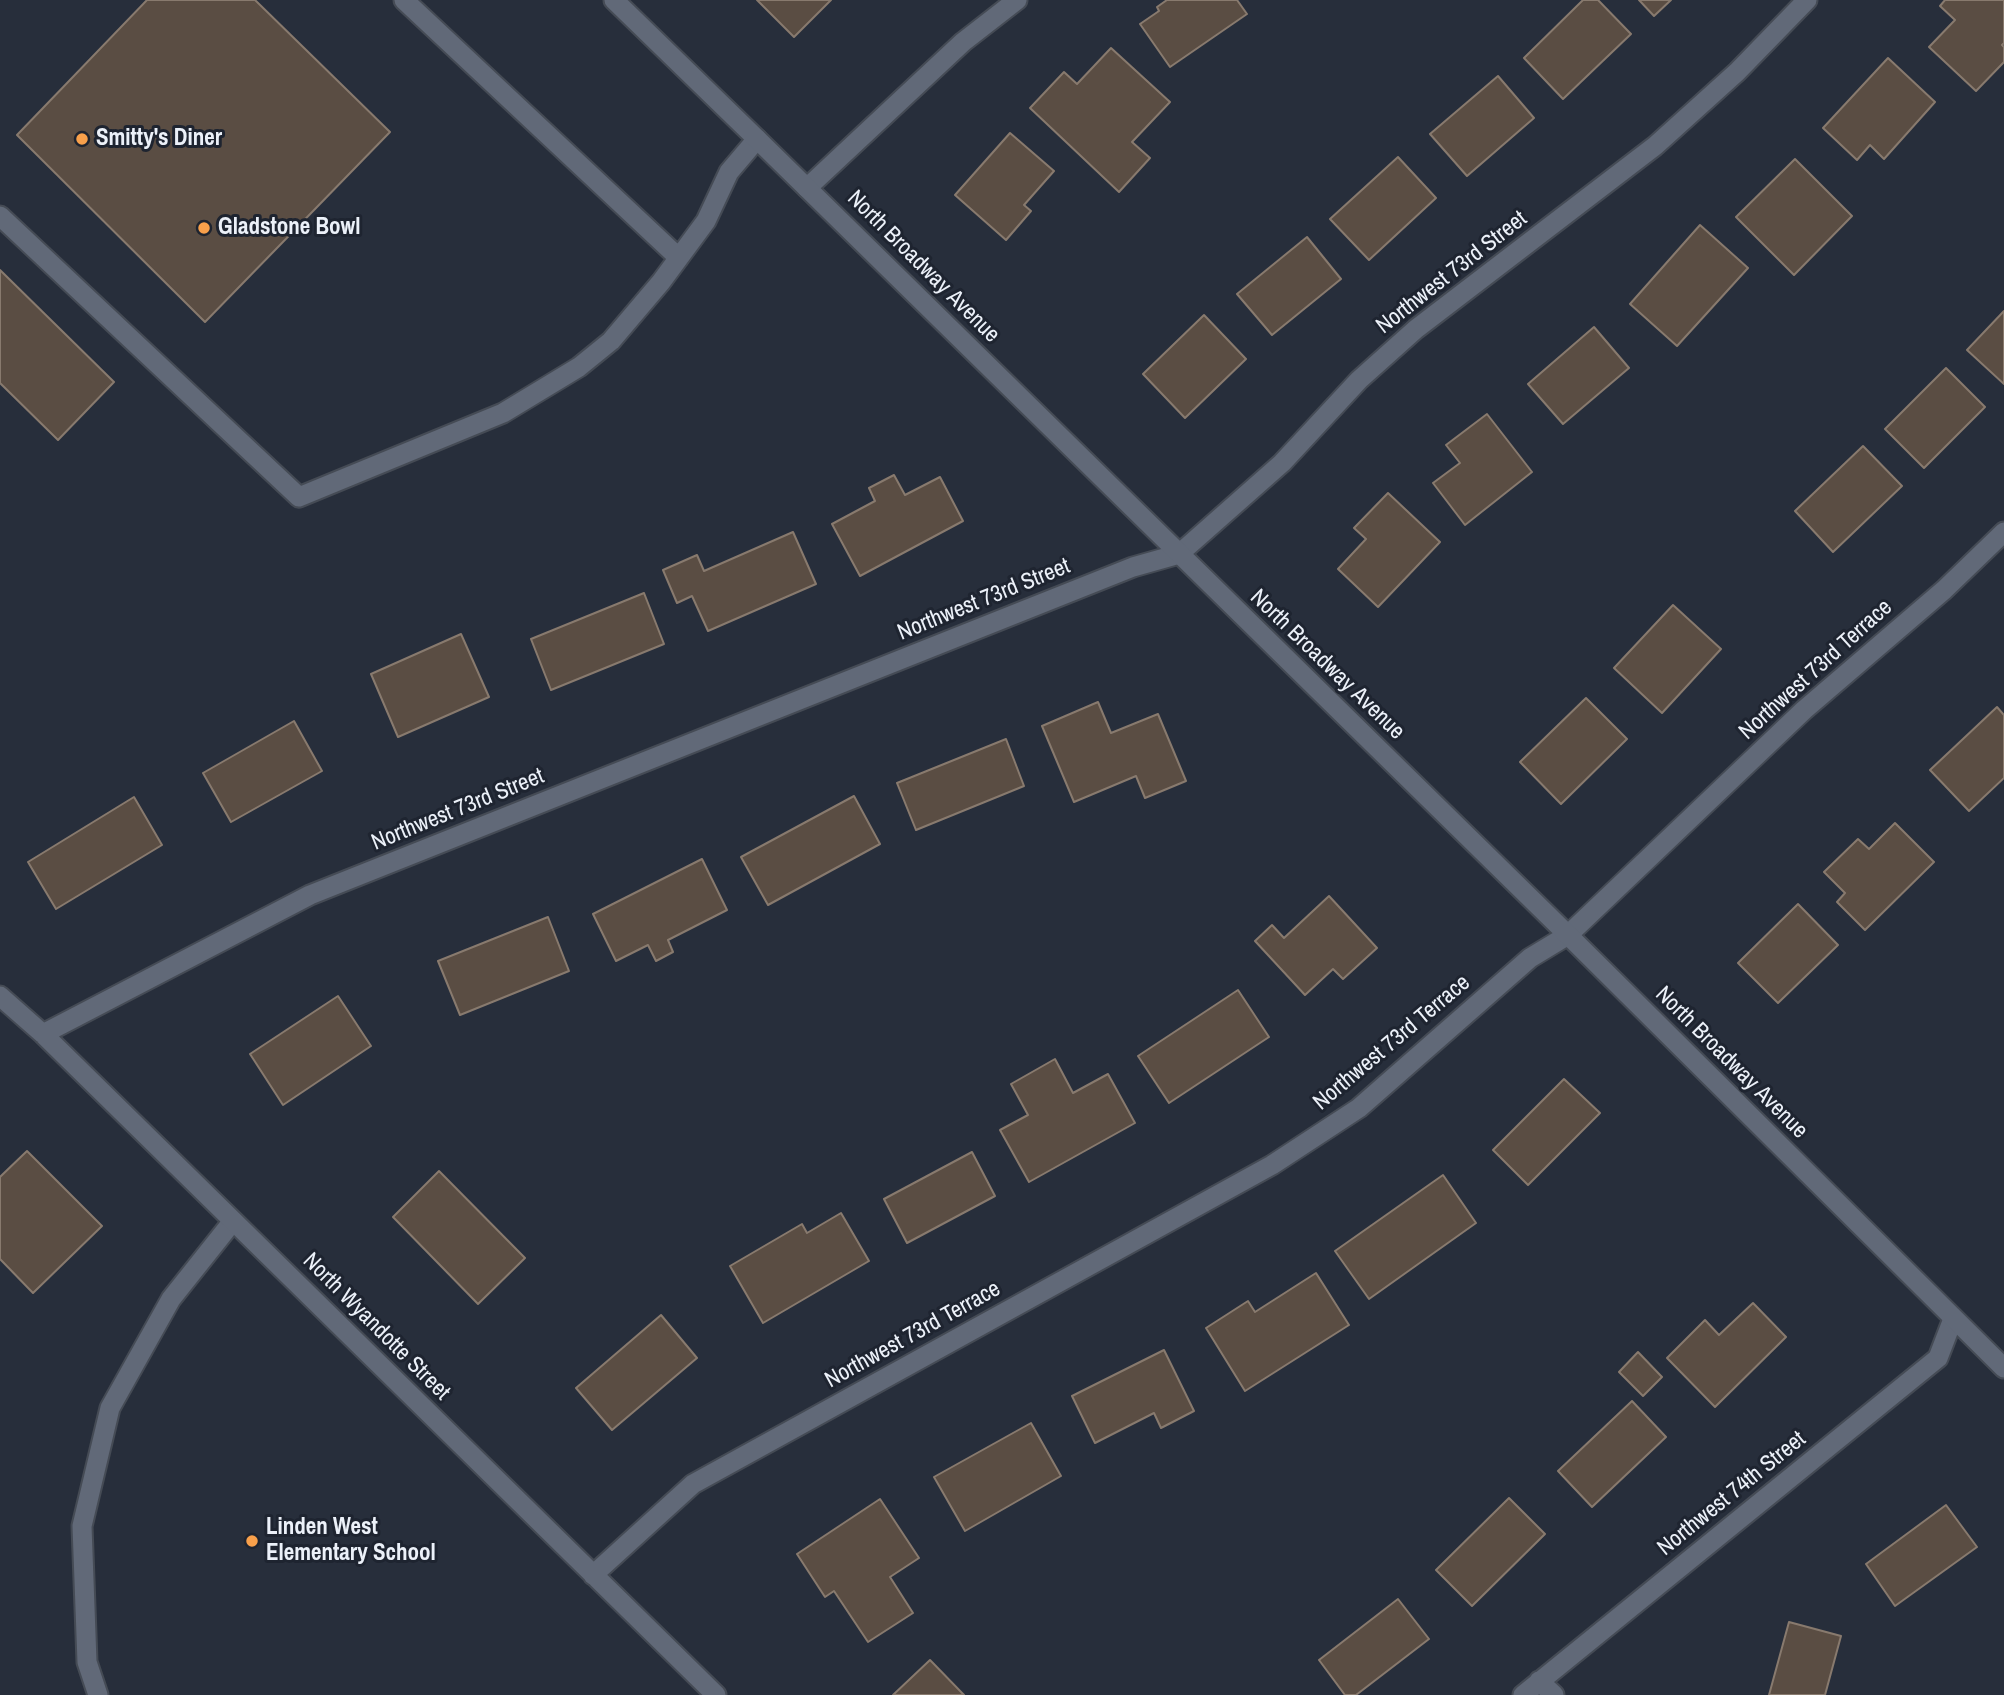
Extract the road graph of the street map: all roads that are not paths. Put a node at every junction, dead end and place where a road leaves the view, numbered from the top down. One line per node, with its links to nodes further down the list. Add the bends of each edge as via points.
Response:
1 (404, 0): 8 (street)
2 (614, 0): 5 (street, North Broadway Avenue)
3 (1017, 0): 6 (street, via 963,42)
4 (1807, 0): 10 (street, Northwest 73rd Street, via 1655,146 1416,330 1359,380 1282,463)
5 (757, 139): 6 (street, North Broadway Avenue); 8 (street, via 729,172 706,221)
6 (807, 188): 10 (street, North Broadway Avenue)
7 (0, 216): 8 (street, via 299,497 503,413 579,367 611,341)
8 (678, 258)
9 (2004, 532): 11 (street, Northwest 73rd Terrace, via 1804,710)
10 (1179, 554): 11 (street, North Broadway Avenue); 13 (street, Northwest 73rd Street, via 1133,567 310,895)
11 (1568, 935): 15 (street, North Broadway Avenue); 17 (street, Northwest 73rd Terrace, via 1530,958 1359,1108 1272,1166 693,1484)
12 (0, 996): 13 (street, North Wyandotte Street)
13 (43, 1034): 14 (street, North Wyandotte Street)
14 (233, 1221): 17 (street, North Wyandotte Street); 19 (street, via 171,1299 110,1408 82,1526 87,1662)
15 (1953, 1318): 16 (street, North Broadway Avenue); 18 (street, Northwest 74th Street, via 1938,1358)
16 (2004, 1368)
17 (593, 1576): 20 (street, North Wyandotte Street)
18 (1539, 1681): 21 (street, Northwest 74th Street); 22 (street)
19 (99, 1695)
20 (716, 1695)
21 (1523, 1695)
22 (1554, 1695)

